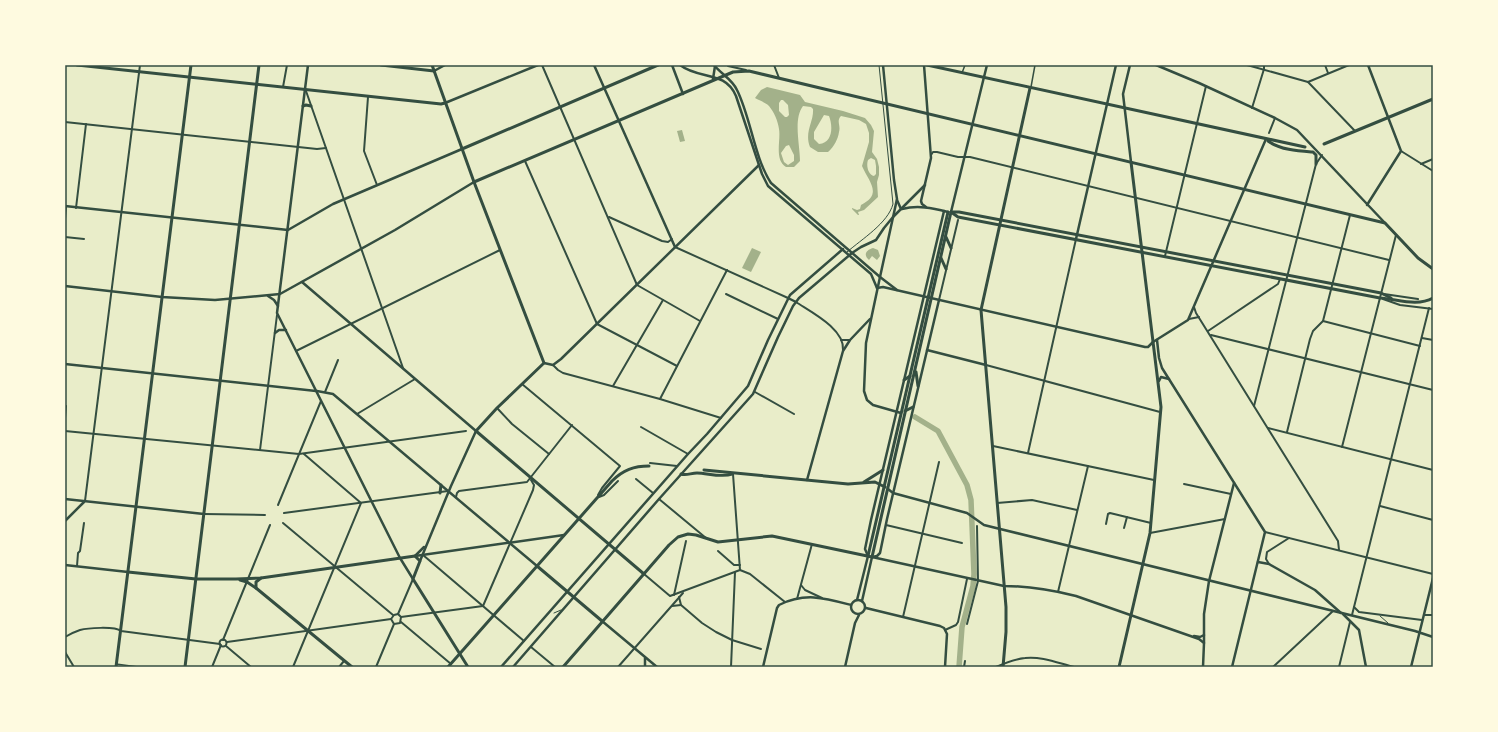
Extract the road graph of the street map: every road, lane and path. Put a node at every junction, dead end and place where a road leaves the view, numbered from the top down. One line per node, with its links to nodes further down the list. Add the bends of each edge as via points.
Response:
1 (77, 65): 37 (main road)
2 (140, 65): 37 (street)
3 (191, 65): 42 (main road)
4 (259, 65): 49 (main road)
5 (287, 65): 51 (street)
6 (308, 65): 54 (main road)
7 (381, 65): 35 (main road)
8 (432, 65): 35 (main road)
9 (445, 65): 35 (main road)
10 (538, 65): 58 (main road)
11 (542, 65): 63 (street)
12 (594, 65): 52 (main road)
13 (658, 65): 52 (main road)
14 (672, 65): 38 (main road)
15 (676, 65): 38 (main road)
16 (680, 65): 43 (main road, via 691,72)
17 (714, 65): 41 (main road); 43 (main road)
18 (774, 65): 44 (street)
19 (880, 65): 59 (lane)
20 (883, 65): 59 (main road)
21 (926, 65): 39 (main road); 66 (main road)
22 (965, 65): 39 (street)
23 (987, 65): 45 (main road)
24 (1035, 65): 53 (street)
25 (1116, 65): 60 (main road)
26 (1130, 65): 64 (main road, via 1123,92)
27 (1156, 65): 50 (main road)
28 (1247, 65): 34 (street)
29 (1264, 65): 34 (street)
30 (1325, 65): 40 (street)
31 (1349, 65): 40 (street)
32 (1368, 65): 68 (main road)
33 (728, 66): 36 (street)
34 (1264, 69): 48 (street); 65 (street)
35 (434, 70): 58 (main road)
36 (749, 71): 41 (main road, via 738,71); 44 (main road)
37 (139, 72): 42 (main road); 74 (street)
38 (675, 73): 55 (main road)
39 (962, 73): 45 (main road)
40 (1328, 73): 48 (street)
41 (725, 76): 46 (main road); 151 (main road, via 734,84 739,95 771,183)
42 (189, 77): 49 (main road); 77 (main road)
43 (714, 77): 46 (main road); 47 (main road)
44 (779, 78): 59 (main road)
45 (984, 78): 53 (main road); 72 (main road)
46 (718, 79): 47 (main road); 97 (main road, via 726,82 735,93)
47 (711, 82): 55 (main road)
48 (1308, 82): 75 (street)
49 (257, 85): 51 (main road); 81 (main road)
50 (1206, 86): 65 (main road); 73 (street)
51 (283, 88): 54 (main road)
52 (604, 88): 63 (main road); 69 (main road)
53 (1030, 88): 60 (main road); 78 (main road)
54 (305, 90): 56 (main road); 61 (main road); 62 (street)
55 (683, 94): 69 (main road)
56 (368, 97): 58 (main road); 102 (street, via 364,151)
57 (1433, 99): 68 (main road)
58 (445, 103): 86 (main road)
59 (885, 103): 66 (main road); 108 (main road); 151 (lane, via 892,209 883,221)
60 (1107, 104): 64 (main road); 88 (main road)
61 (303, 106): 62 (main road); 83 (main road)
62 (311, 106): 85 (street)
63 (560, 107): 80 (street); 86 (main road)
64 (1125, 108): 73 (main road); 94 (main road)
65 (1252, 108): 67 (main road)
66 (928, 114): 72 (main road); 89 (main road)
67 (1275, 118): 76 (street); 90 (main road, via 1300,132)
68 (1388, 118): 75 (main road); 87 (main road)
69 (619, 121): 80 (main road); 142 (main road)
70 (65, 122): 71 (street)
71 (86, 124): 74 (street); 113 (street)
72 (972, 124): 78 (main road); 91 (main road)
73 (1197, 124): 79 (main road); 100 (street)
74 (132, 129): 77 (street); 116 (street)
75 (1355, 131): 82 (main road)
76 (1269, 133): 79 (street)
77 (182, 134): 81 (street); 122 (main road)
78 (1020, 136): 88 (main road); 98 (main road)
79 (1266, 139): 84 (main road); 95 (main road, via 1274,145 1313,152 1316,155); 105 (main road)
80 (574, 140): 93 (main road); 120 (street)
81 (250, 142): 83 (street); 129 (main road)
82 (1324, 144)
83 (298, 147): 85 (street); 132 (main road)
84 (1305, 147)
85 (326, 148): 107 (street)
86 (462, 149): 101 (main road); 102 (main road)
87 (1401, 151): 96 (street); 110 (main road)
88 (1096, 154): 94 (main road); 104 (main road)
89 (931, 155): 91 (street, via 937,152); 103 (main road)
90 (1322, 155): 95 (street); 110 (main road)
91 (965, 157): 98 (street); 117 (main road)
92 (1433, 159): 96 (street)
93 (525, 161): 101 (main road); 207 (street)
94 (1131, 162): 100 (main road); 106 (main road)
95 (1316, 164): 109 (street)
96 (1421, 164): 99 (street)
97 (759, 165): 144 (main road); 148 (main road, via 773,191)
98 (1013, 167): 104 (street); 125 (main road)
99 (1433, 171)
100 (1184, 175): 105 (main road); 114 (street)
101 (474, 182): 149 (main road); 150 (main road)
102 (378, 184): 107 (main road)
103 (925, 185): 112 (main road, via 922,203); 115 (main road)
104 (1088, 186): 106 (street); 135 (main road)
105 (1244, 190): 109 (main road); 127 (main road)
106 (1136, 197): 114 (street); 145 (main road)
107 (344, 199): 132 (main road); 149 (street)
108 (897, 200): 115 (main road); 121 (main road)
109 (1305, 204): 118 (main road); 139 (street)
110 (1367, 205): 128 (main road)
111 (66, 206): 113 (main road); 123 (street)
112 (926, 207): 115 (main road); 117 (main road)
113 (76, 208): 116 (main road)
114 (1177, 208): 127 (street); 153 (street)
115 (901, 209): 121 (main road)
116 (121, 212): 122 (main road); 176 (street)
117 (948, 212): 119 (main road); 126 (main road, via 958,217); 138 (main road); 181 (main road); 184 (main road)
118 (1350, 215): 128 (main road); 147 (street)
119 (981, 216): 125 (main road); 126 (main road)
120 (607, 217): 142 (street, via 662,241 668,242); 170 (street)
121 (893, 217): 134 (main road); 140 (main road)
122 (172, 218): 129 (main road); 182 (main road)
123 (65, 219)
124 (958, 220): 146 (street)
125 (1001, 220): 130 (main road); 131 (main road)
126 (980, 221): 130 (main road)
127 (1231, 221): 139 (street); 158 (main road)
128 (1385, 223): 136 (main road)
129 (240, 225): 132 (main road); 189 (main road)
130 (1000, 225): 133 (main road); 198 (main road)
131 (1043, 228): 133 (main road); 135 (main road)
132 (288, 230): 177 (main road)
133 (1042, 233): 143 (main road)
134 (880, 234): 140 (main road, via 885,234); 154 (main road, via 873,242)
135 (1077, 235): 143 (main road); 145 (main road)
136 (1396, 235): 157 (street); 161 (main road, via 1418,258)
137 (65, 237): 141 (street)
138 (946, 237): 146 (main road); 156 (main road)
139 (1297, 237): 147 (street); 163 (street)
140 (888, 238): 164 (main road)
141 (84, 239)
142 (672, 239): 144 (main road)
143 (1076, 240): 152 (main road); 208 (street)
144 (676, 247): 162 (street); 170 (main road)
145 (1142, 247): 152 (main road); 153 (main road)
146 (951, 248): 160 (street)
147 (1342, 248): 157 (street); 169 (street)
148 (843, 249): 151 (main road); 183 (main road)
149 (362, 250): 167 (main road); 195 (street)
150 (500, 250): 195 (street); 230 (main road)
151 (848, 251): 154 (main road)
152 (1142, 252): 155 (main road); 219 (main road)
153 (1166, 252): 155 (street); 158 (main road)
154 (851, 254): 164 (main road); 172 (main road, via 871,274); 192 (main road)
155 (1165, 256): 159 (main road)
156 (941, 258): 160 (main road); 184 (main road)
157 (1389, 260): 179 (street)
158 (1214, 261): 159 (main road); 163 (main road)
159 (1212, 266): 165 (main road); 194 (main road)
160 (946, 269): 191 (street)
161 (1433, 269)
162 (727, 270): 183 (street); 205 (street)
163 (1287, 275): 166 (street); 169 (main road)
164 (880, 276): 172 (main road); 175 (main road)
165 (1280, 279): 166 (main road); 168 (street)
166 (1286, 280): 173 (street); 174 (main road)
167 (302, 282): 177 (main road); 206 (main road)
168 (1278, 284): 173 (street); 210 (street)
169 (1333, 284): 174 (street); 179 (main road)
170 (637, 285): 190 (street); 207 (main road)
171 (65, 286): 176 (main road)
172 (877, 288): 175 (main road, via 881,286); 202 (main road)
173 (1284, 289): 223 (street)
174 (1331, 289): 185 (main road); 204 (street)
175 (897, 290): 181 (main road)
176 (111, 291): 182 (main road); 235 (street)
177 (280, 294): 180 (main road); 193 (main road)
178 (726, 294): 201 (street)
179 (1381, 294): 185 (street); 187 (main road); 188 (street)
180 (268, 296): 189 (main road); 193 (main road)
181 (924, 296): 184 (main road); 221 (main road)
182 (162, 297): 189 (main road); 239 (main road)
183 (788, 298): 192 (main road); 201 (main road)
184 (930, 298): 191 (main road); 227 (main road); 236 (main road)
185 (1380, 298): 187 (main road); 196 (street, via 1395,304); 211 (street)
186 (1433, 298): 187 (main road, via 1420,302)
187 (1394, 299)
188 (1418, 299)
189 (231, 300): 243 (main road)
190 (663, 300): 205 (street); 220 (street)
191 (939, 300): 198 (main road); 224 (main road)
192 (796, 302): 215 (street, via 833,328); 255 (main road)
193 (278, 306): 199 (main road)
194 (1194, 306): 200 (street); 203 (main road)
195 (382, 308): 206 (street); 237 (street)
196 (1429, 308): 197 (street); 214 (street)
197 (1433, 309)
198 (982, 310): 208 (main road); 234 (main road)
199 (277, 313): 209 (main road); 212 (street)
200 (1200, 317): 203 (street); 210 (street)
201 (778, 319): 269 (main road, via 748,386)
202 (870, 319): 216 (main road); 263 (main road, via 865,348 865,396 873,405)
203 (1188, 320): 217 (main road)
204 (1323, 321): 211 (street); 228 (street, via 1312,334)
205 (700, 322): 233 (street)
206 (350, 324): 225 (street); 237 (main road)
207 (597, 324): 220 (street); 232 (main road)
208 (1057, 326): 219 (main road, via 1145,347); 245 (street)
209 (286, 330): 212 (main road, via 279,330); 225 (main road)
210 (1208, 331): 213 (street)
211 (1371, 333): 222 (street); 238 (street)
212 (275, 334): 249 (street)
213 (1210, 334): 223 (street); 259 (street)
214 (1422, 338): 218 (street); 222 (street)
215 (841, 340): 216 (street); 226 (street)
216 (850, 340): 226 (main road)
217 (1157, 340): 219 (main road); 242 (main road, via 1160,362)
218 (1433, 340)
219 (1153, 342): 246 (main road)
220 (637, 344): 233 (street); 250 (street)
221 (912, 346): 227 (main road); 244 (main road)
222 (1420, 346): 248 (street)
223 (1268, 349): 228 (street); 259 (street)
224 (927, 350): 234 (main road); 251 (main road)
225 (296, 351): 253 (main road)
226 (843, 351): 302 (main road)
227 (915, 352): 240 (main road)
228 (1305, 358): 238 (street); 276 (street)
229 (338, 360): 254 (street)
230 (544, 363): 232 (main road); 247 (main road)
231 (65, 364): 235 (main road)
232 (553, 365): 250 (street, via 563,373)
233 (677, 366): 256 (street)
234 (986, 366): 245 (street); 281 (main road)
235 (102, 368): 239 (main road); 277 (street)
236 (915, 369): 251 (main road); 262 (main road)
237 (404, 370): 241 (main road)
238 (1361, 372): 248 (street); 282 (street)
239 (152, 373): 243 (main road); 278 (main road)
240 (910, 376): 244 (main road); 265 (main road)
241 (415, 379): 266 (street); 275 (main road)
242 (1169, 379): 246 (main road, via 1161,377); 305 (main road)
243 (221, 380): 249 (main road); 280 (main road)
244 (904, 380): 263 (main road)
245 (1044, 381): 264 (street); 285 (street)
246 (1159, 382): 264 (main road)
247 (522, 384): 261 (main road); 270 (street)
248 (1410, 385): 252 (street); 290 (street)
249 (268, 386): 253 (main road); 284 (street)
250 (613, 386): 256 (street)
251 (918, 386): 260 (main road)
252 (1433, 390)
253 (316, 391): 254 (main road); 257 (main road)
254 (325, 392): 266 (main road, via 333,394)
255 (755, 392): 267 (street); 299 (main road)
256 (660, 399): 269 (street)
257 (321, 401): 283 (main road); 286 (street)
258 (66, 406): 268 (street)
259 (1254, 406): 272 (street)
260 (913, 407): 262 (main road); 314 (main road)
261 (497, 408): 275 (main road); 288 (street, via 512,424)
262 (906, 410): 265 (main road); 311 (main road)
263 (896, 412): 265 (main road); 297 (main road)
264 (1160, 412): 303 (main road)
265 (901, 413): 310 (main road)
266 (357, 414): 279 (main road)
267 (794, 414)
268 (65, 418)
269 (721, 418): 289 (main road)
270 (572, 425): 288 (street); 317 (street, via 620,466)
271 (641, 427): 289 (street)
272 (1268, 428): 276 (street); 362 (street, via 1338,541)
273 (65, 431): 277 (street)
274 (466, 431): 279 (street)
275 (476, 431): 300 (main road); 312 (main road)
276 (1286, 432): 282 (street)
277 (93, 434): 278 (street); 321 (street)
278 (144, 439): 280 (street); 328 (main road)
279 (388, 441): 283 (street); 309 (main road)
280 (213, 446): 284 (street); 331 (main road)
281 (992, 446): 285 (street); 325 (main road)
282 (1342, 447): 290 (street)
283 (344, 448): 287 (street); 322 (main road)
284 (260, 450): 286 (street)
285 (1028, 453): 294 (street)
286 (299, 454): 287 (street); 326 (street)
287 (304, 454): 323 (street)
288 (550, 454): 300 (street)
289 (688, 454): 293 (main road)
290 (1391, 459): 295 (street); 327 (street)
291 (939, 462): 324 (street)
292 (650, 464): 293 (street); 317 (main road, via 626,470)
293 (677, 466): 315 (main road)
294 (1088, 466): 303 (street); 329 (street)
295 (1433, 468)
296 (704, 470): 298 (main road)
297 (883, 470): 306 (main road); 307 (main road)
298 (733, 473): 299 (main road, via 726,476); 302 (main road); 354 (street)
299 (681, 474): 319 (main road)
300 (530, 477): 318 (street, via 525,482 459,491); 334 (main road); 356 (street, via 534,485 533,490)
301 (636, 479): 315 (street)
302 (807, 480): 306 (main road)
303 (1154, 480): 340 (main road)
304 (618, 481): 317 (street, via 604,495)
305 (1234, 482): 316 (main road); 347 (main road)
306 (863, 483): 307 (main road)
307 (879, 483): 310 (main road); 366 (main road, via 865,546)
308 (1184, 484): 316 (street)
309 (441, 485): 312 (main road); 313 (main road)
310 (884, 486): 311 (main road); 366 (main road)
311 (888, 489): 314 (main road); 367 (main road)
312 (448, 491): 313 (street); 318 (main road); 351 (main road)
313 (440, 493): 322 (street)
314 (893, 493): 324 (main road); 343 (main road)
315 (653, 494): 358 (main road)
316 (1231, 494): 335 (main road)
317 (597, 497): 334 (main road)
318 (456, 498): 356 (main road)
319 (659, 498): 353 (street); 361 (main road)
320 (65, 499): 321 (main road)
321 (85, 501): 328 (main road); 337 (main road)
322 (372, 502): 323 (street); 369 (main road)
323 (361, 503): 330 (street); 378 (street)
324 (930, 503): 346 (main road, via 969,514 984,525); 349 (street)
325 (997, 503): 329 (street, via 1032,500); 346 (main road)
326 (278, 505)
327 (1380, 506): 336 (street); 368 (street)
328 (136, 507): 331 (main road); 382 (main road)
329 (1077, 510): 360 (street)
330 (284, 513)
331 (204, 514): 332 (street); 389 (main road)
332 (265, 515)
333 (1128, 517): 340 (street); 341 (street, via 1110,513); 345 (street)
334 (579, 519): 350 (main road); 358 (main road)
335 (1225, 519): 348 (street); 394 (main road)
336 (1433, 520)
337 (65, 522)
338 (84, 523): 376 (street)
339 (283, 523): 378 (street)
340 (1151, 523): 348 (main road)
341 (1106, 524)
342 (270, 525): 392 (street)
343 (886, 525): 349 (street); 367 (main road, via 880,553)
344 (977, 526): 393 (street)
345 (1124, 528)
346 (999, 529): 360 (main road); 396 (main road)
347 (1265, 532): 352 (street); 371 (main road)
348 (1150, 533): 372 (main road)
349 (922, 534): 357 (street); 379 (street)
350 (564, 536): 356 (main road); 377 (main road)
351 (430, 538): 364 (main road); 365 (main road)
352 (1289, 538): 362 (street); 373 (street, via 1267,552 1266,559)
353 (709, 540): 354 (main road); 385 (main road, via 693,534 678,537)
354 (738, 540): 359 (main road, via 772,536); 375 (street)
355 (686, 541): 402 (street)
356 (510, 543): 364 (main road); 377 (main road); 412 (street)
357 (962, 543)
358 (609, 544): 361 (main road); 399 (main road)
359 (812, 544): 366 (main road); 395 (street)
360 (1069, 546): 372 (main road); 401 (street)
361 (616, 550): 385 (main road); 403 (main road)
362 (1339, 550): 368 (street)
363 (718, 551): 375 (street, via 734,565)
364 (422, 555): 365 (main road); 370 (main road); 412 (street)
365 (415, 556): 369 (main road); 370 (main road)
366 (868, 556): 367 (main road); 407 (main road)
367 (872, 557): 379 (main road); 408 (main road)
368 (1366, 557): 386 (street); 416 (street)
369 (400, 558): 378 (main road); 381 (main road)
370 (420, 561): 384 (main road)
371 (1258, 562): 373 (main road); 398 (main road)
372 (1143, 564): 394 (main road); 427 (main road)
373 (1269, 564): 414 (main road, via 1315,590)
374 (65, 565): 376 (main road)
375 (740, 565): 380 (street)
376 (77, 566): 382 (main road)
377 (537, 566): 399 (main road); 429 (main road)
378 (335, 567): 387 (main road); 428 (street); 443 (street)
379 (914, 567): 391 (main road); 433 (street)
380 (740, 570): 383 (street); 409 (street, via 750,574)
381 (408, 571): 384 (main road); 390 (main road)
382 (128, 572): 389 (main road); 445 (main road)
383 (735, 572): 400 (street); 453 (street)
384 (415, 574): 390 (main road)
385 (644, 574): 402 (street, via 669,595); 437 (main road)
386 (1433, 574)
387 (261, 578): 392 (main road); 397 (main road, via 256,582)
388 (1433, 578): 425 (main road)
389 (196, 579): 392 (main road); 451 (main road)
390 (413, 579): 420 (main road); 423 (street)
391 (969, 579): 393 (main road); 444 (street, via 958,622)
392 (248, 580): 397 (main road); 452 (street)
393 (976, 581): 396 (main road); 441 (street)
394 (1209, 581): 398 (main road); 448 (main road)
395 (801, 585): 405 (street, via 805,590); 406 (street)
396 (1004, 586): 401 (main road); 469 (main road, via 1006,625)
397 (256, 588): 443 (main road)
398 (1251, 591): 418 (main road); 496 (main road)
399 (567, 592): 403 (main road); 454 (main road)
400 (684, 592): 402 (street); 404 (street)
401 (1058, 592): 427 (main road)
402 (674, 595)
403 (574, 597): 417 (main road); 437 (main road)
404 (679, 597): 410 (street); 413 (street)
405 (822, 598): 406 (main road, via 808,596); 411 (main road)
406 (797, 599): 409 (main road)
407 (857, 600): 408 (main road); 411 (main road)
408 (862, 601): 415 (main road)
409 (785, 602): 488 (main road, via 777,608)
410 (681, 605): 413 (street); 453 (street, via 706,626)
411 (851, 605): 426 (main road, via 852,611)
412 (483, 606): 420 (street); 429 (street)
413 (671, 606): 460 (street)
414 (1333, 606): 418 (main road); 422 (main road)
415 (866, 608): 426 (main road); 433 (main road)
416 (1354, 608): 419 (street); 430 (street)
417 (564, 609): 421 (lane); 459 (main road)
418 (1333, 611): 422 (main road); 497 (street)
419 (1359, 612): 424 (street); 430 (lane)
420 (434, 613): 432 (street); 463 (main road)
421 (554, 613)
422 (1341, 613): 430 (main road); 438 (main road)
423 (398, 614): 428 (street); 432 (street)
424 (1379, 614): 436 (street); 442 (lane)
425 (1424, 614): 431 (street); 436 (main road)
426 (859, 615): 489 (main road)
427 (1131, 615): 447 (main road); 494 (main road)
428 (393, 616): 435 (street)
429 (494, 616): 454 (street); 463 (main road)
430 (1352, 616): 434 (main road)
431 (1433, 616)
432 (402, 617): 439 (street)
433 (903, 617): 444 (main road, via 940,626)
434 (1358, 617): 438 (main road); 442 (main road)
435 (391, 619): 440 (street); 443 (street)
436 (1422, 620): 446 (main road)
437 (602, 621): 460 (main road); 483 (main road)
438 (1350, 621): 498 (street); 499 (main road, via 1360,632)
439 (401, 622): 440 (street); 468 (street)
440 (394, 624): 478 (street)
441 (968, 624)
442 (1390, 625): 446 (main road)
443 (308, 630): 455 (street); 465 (main road); 475 (street)
444 (946, 630): 490 (main road)
445 (120, 631): 449 (street, via 117,628 82,629); 451 (street); 467 (main road)
446 (1419, 633): 450 (main road); 500 (main road)
447 (1187, 634): 448 (main road); 456 (main road)
448 (1204, 636): 456 (main road)
449 (65, 637)
450 (1433, 637)
451 (189, 640): 457 (street); 472 (main road)
452 (223, 640): 455 (street); 457 (street)
453 (732, 640): 461 (street); 487 (street)
454 (524, 641): 480 (main road)
455 (227, 642): 458 (street)
456 (1204, 643): 495 (main road)
457 (221, 644): 458 (street); 473 (street)
458 (226, 646): 474 (street)
459 (531, 647): 481 (main road); 482 (street)
460 (635, 648): 464 (main road); 484 (street)
461 (761, 649)
462 (65, 652): 470 (street)
463 (460, 654): 468 (main road); 479 (main road)
464 (645, 658): 485 (main road); 486 (main road)
465 (344, 661): 476 (street); 477 (main road)
466 (965, 661): 491 (street)
467 (116, 665): 471 (street)
468 (450, 666)
469 (1003, 666): 492 (street); 493 (street, via 1020,658 1034,658)
470 (74, 667)
471 (138, 667)
472 (185, 667)
473 (212, 667)
474 (251, 667)
475 (293, 667)
476 (339, 667)
477 (352, 667)
478 (376, 667)
479 (468, 667)
480 (501, 667)
481 (513, 667)
482 (555, 667)
483 (563, 667)
484 (618, 667)
485 (645, 667)
486 (656, 667)
487 (731, 667)
488 (763, 667)
489 (845, 667)
490 (945, 667)
491 (964, 667)
492 (996, 667)
493 (1074, 667)
494 (1119, 667)
495 (1203, 667)
496 (1232, 667)
497 (1273, 667)
498 (1339, 667)
499 (1366, 667)
500 (1410, 667)

